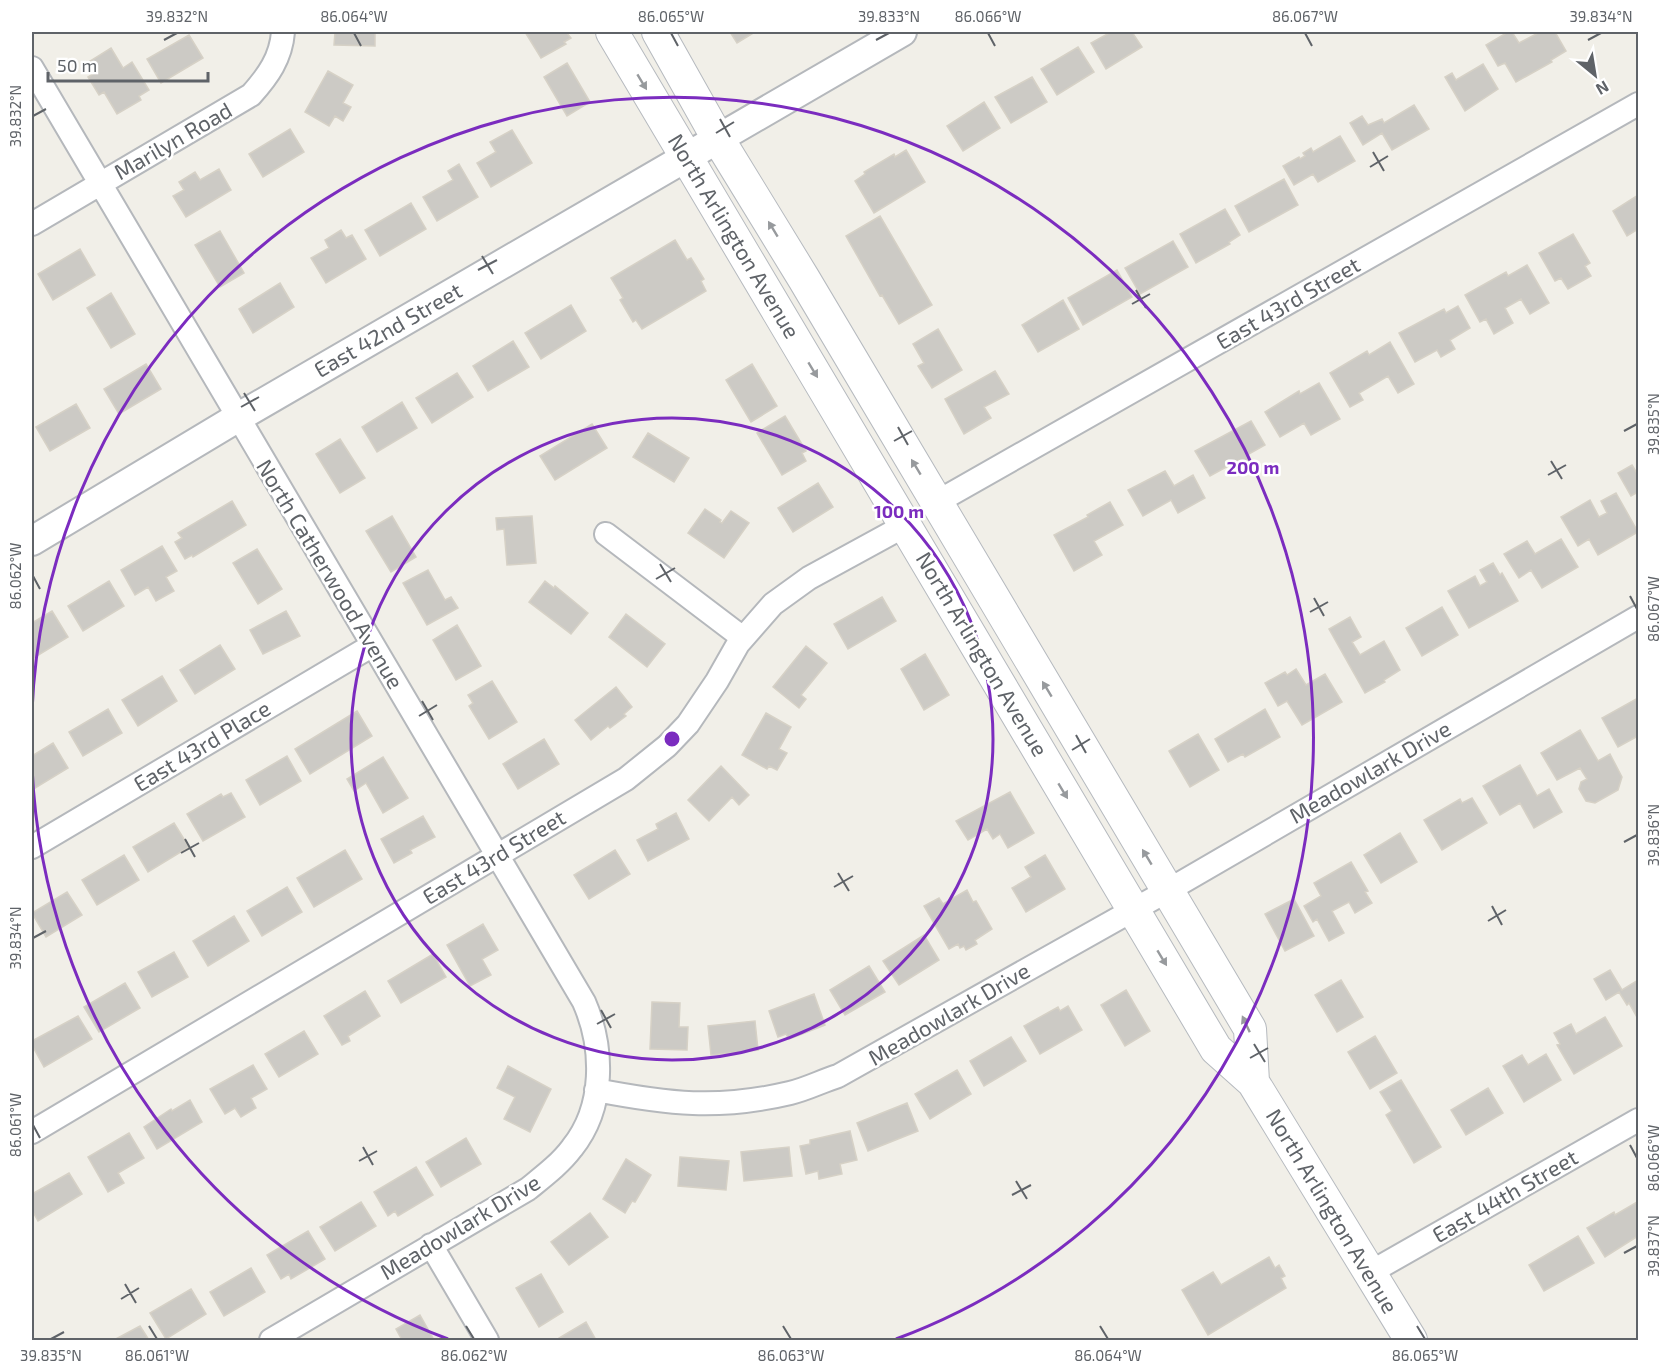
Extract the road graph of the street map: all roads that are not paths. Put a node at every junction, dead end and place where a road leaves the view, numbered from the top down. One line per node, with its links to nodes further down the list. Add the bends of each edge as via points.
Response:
1 (284, 32): 9 (street, Marilyn Road, via 273,68 251,95)
2 (612, 32): 8 (main road, North Arlington Avenue, one-way to 8)
3 (658, 32): 7 (main road, North Arlington Avenue)
4 (902, 32): 7 (street, East 42nd Street)
5 (32, 68): 9 (street, North Catherwood Avenue)
6 (1638, 104): 12 (street, East 43rd Street)
7 (717, 137): 8 (street, East 42nd Street); 12 (main road, North Arlington Avenue, one-way to 7)
8 (687, 156): 11 (street, East 42nd Street); 13 (main road, North Arlington Avenue, one-way to 13)
9 (100, 184): 10 (street, Marilyn Road); 11 (street, North Catherwood Avenue)
10 (32, 224)
11 (237, 418): 15 (street, East 42nd Street); 18 (street, North Catherwood Avenue)
12 (937, 502): 21 (main road, North Arlington Avenue, one-way to 12)
13 (906, 525): 17 (street, East 43rd Street, via 794,588 772,604); 22 (main road, North Arlington Avenue, one-way to 22)
14 (606, 534): 17 (street)
15 (32, 541)
16 (1638, 617): 21 (street, Meadowlark Drive)
17 (743, 638): 20 (street, East 43rd Street, via 701,707 667,746 626,778)
18 (373, 645): 19 (street, East 43rd Place); 20 (street, North Catherwood Avenue)
19 (32, 847)
20 (497, 855): 24 (street, North Catherwood Avenue, via 588,1011 597,1049); 26 (street, East 43rd Street)
21 (1167, 891): 22 (street, Meadowlark Drive); 23 (main road, North Arlington Avenue, one-way to 21, via 1250,1029)
22 (1132, 909): 23 (main road, North Arlington Avenue, one-way to 23, via 1216,1049); 24 (street, Meadowlark Drive, via 860,1065 823,1082 792,1092 722,1104 660,1102)
23 (1253, 1082): 28 (main road, North Arlington Avenue)
24 (596, 1090): 27 (street, Meadowlark Drive, via 579,1139 553,1170 528,1189)
25 (1638, 1120): 28 (street, East 44th Street)
26 (32, 1132)
27 (431, 1245): 29 (street, Meadowlark Drive); 30 (street)
28 (1371, 1272): 31 (main road, North Arlington Avenue)
29 (271, 1341)
30 (488, 1341)
31 (1411, 1341)

